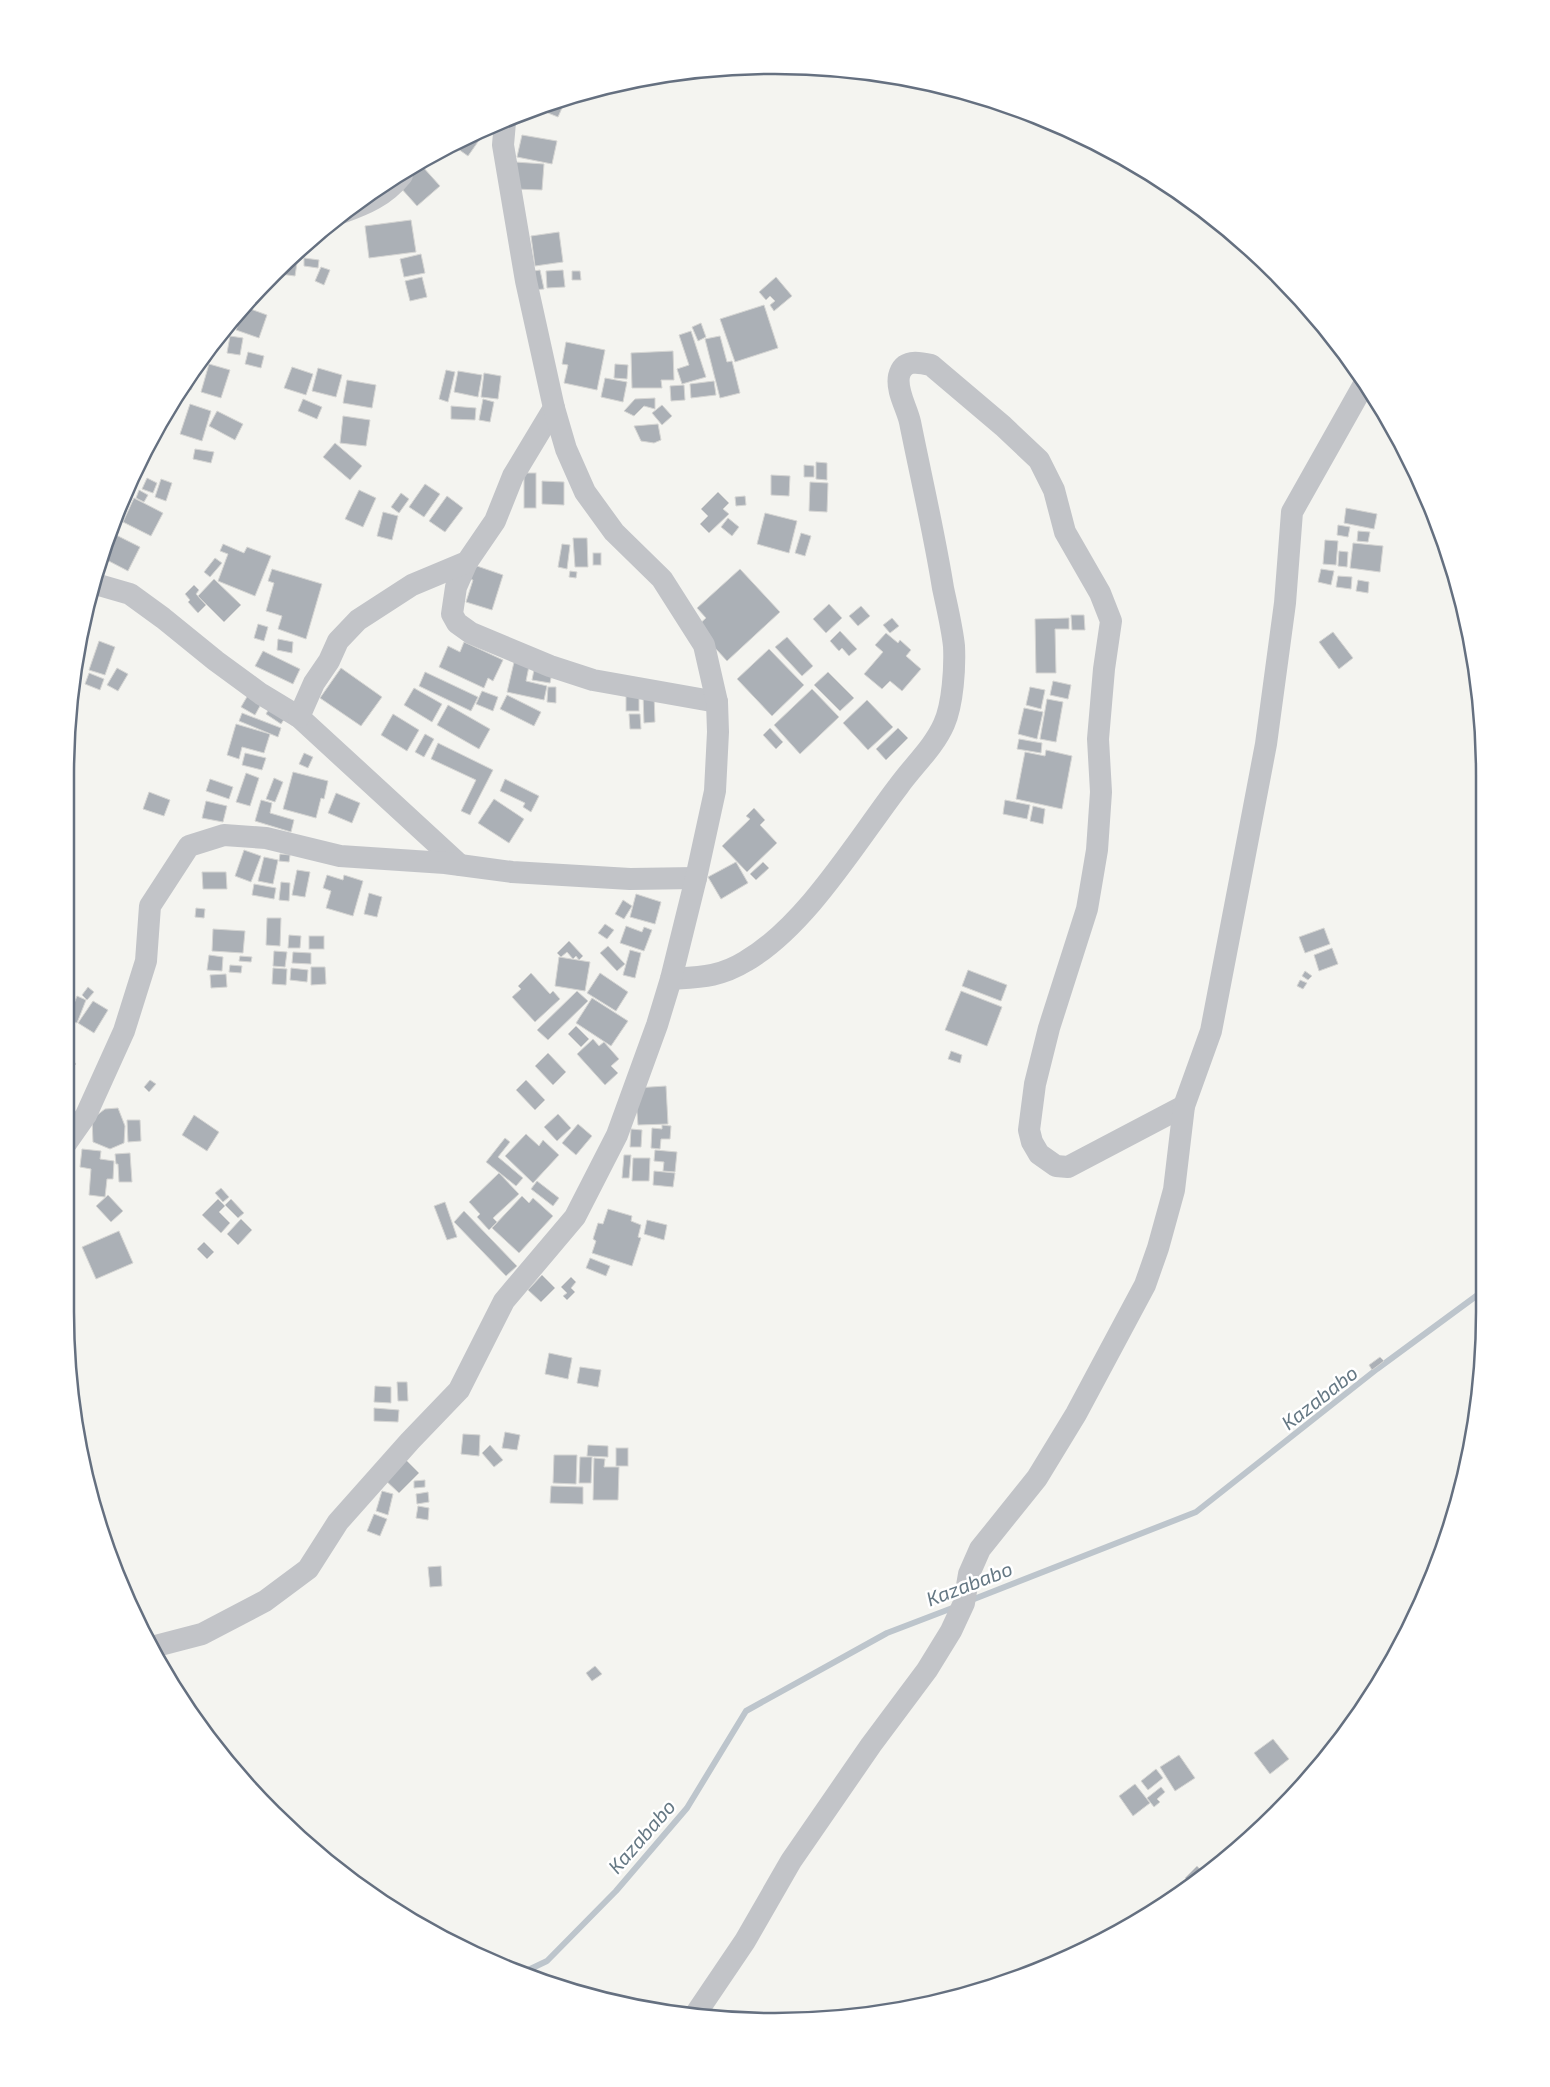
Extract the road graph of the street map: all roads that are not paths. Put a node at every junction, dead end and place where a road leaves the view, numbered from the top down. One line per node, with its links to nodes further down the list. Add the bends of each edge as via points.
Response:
1 (504, 128): 3 (street, via 503,145 526,281)
2 (1361, 390): 11 (street, via 1292,512 1285,603 1266,744 1211,1031)
3 (554, 408): 4 (street, via 513,476 495,521); 6 (street, via 566,449 585,492 614,532 662,580 704,645)
4 (467, 562): 6 (street, via 456,588 452,614 457,623 472,633 550,666 593,680); 7 (street, via 412,585 358,620 338,641)
5 (101, 585): 7 (street, via 130,594 216,662)
6 (717, 702): 9 (street, via 715,791)
7 (299, 717): 8 (street)
8 (460, 865): 9 (street, via 512,872 630,879); 12 (street, via 340,856 266,838 224,835 189,846 150,906 146,962 124,1031 86,1115)
9 (696, 878): 10 (street)
10 (671, 979): 11 (street, via 715,975 746,961 774,942 810,904 932,745 945,723 952,690 954,646 899,376 910,362 931,365 1039,460 1054,490 1065,532 1100,593 1111,621 1098,739 1101,792 1097,850 1086,908 1049,1028 1036,1084 1029,1130 1032,1142 1039,1154 1056,1166 1068,1167); 13 (street, via 617,1134 575,1218 504,1301 459,1390 338,1522 308,1569 265,1601 202,1634)
11 (1184, 1106): 14 (street, via 1174,1190 1158,1248 1145,1285 1107,1358 1037,1478 980,1549 969,1574 964,1603 927,1670 791,1861 745,1941)
12 (74, 1132)
13 (159, 1645)
14 (699, 2009)

